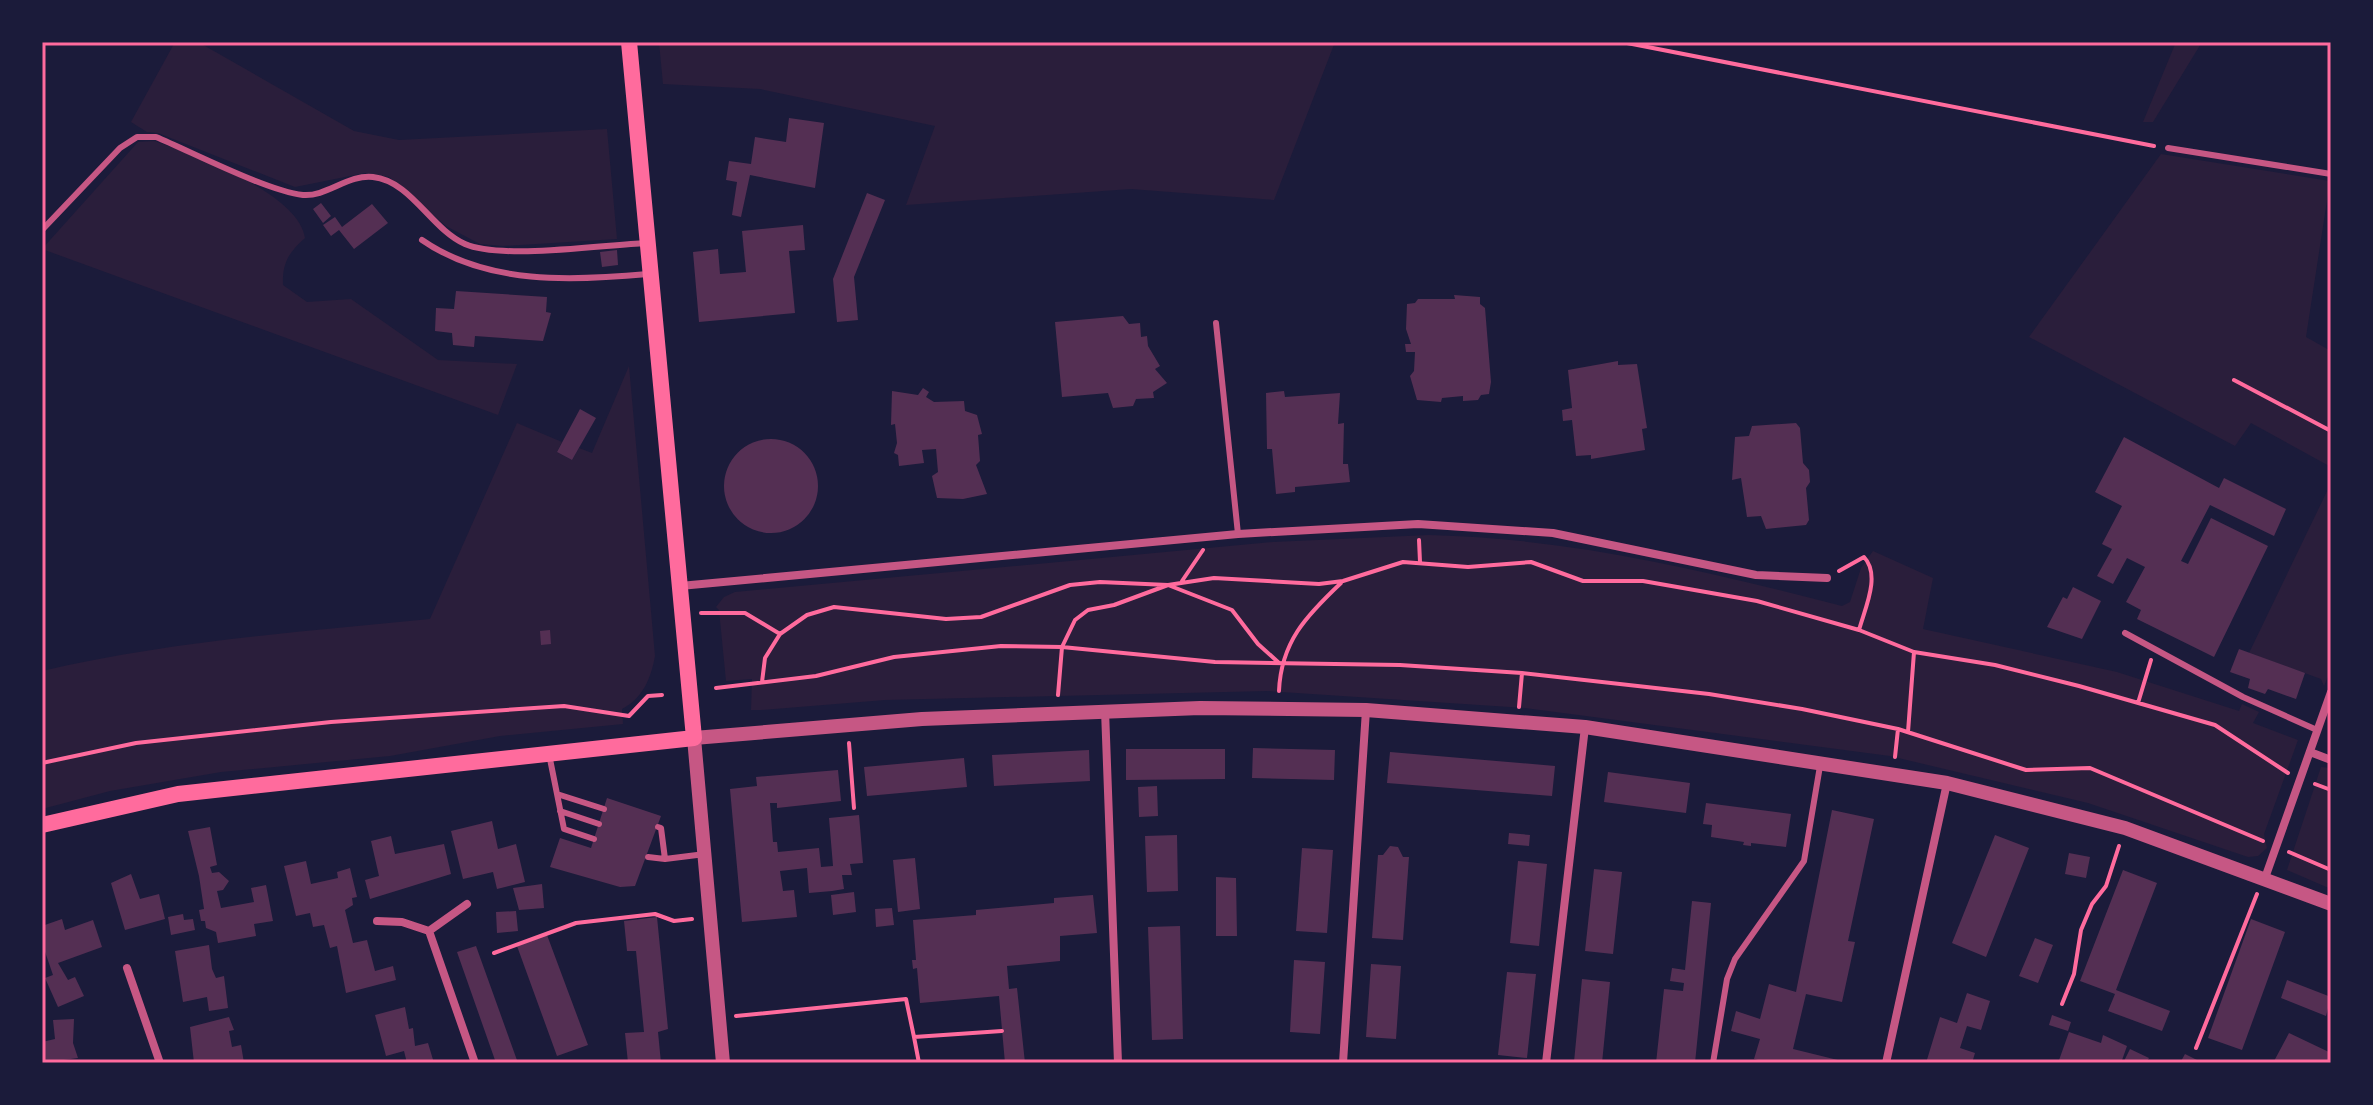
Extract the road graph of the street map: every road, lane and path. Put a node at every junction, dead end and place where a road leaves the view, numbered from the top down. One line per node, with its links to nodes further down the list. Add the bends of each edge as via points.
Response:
1 (629, 42): 7 (main road)
2 (1622, 42): 3 (path)
3 (2168, 148): 4 (lane)
4 (2331, 174)
5 (42, 230): 7 (lane, via 120,148 137,137 156,137 305,195 359,178 386,181 448,234 488,251)
6 (422, 240): 8 (lane, via 446,256 506,276)
7 (649, 242): 8 (main road)
8 (652, 274): 20 (main road)
9 (1216, 323): 13 (lane)
10 (2234, 380): 11 (path)
11 (2331, 431)
12 (1418, 524): 13 (street); 15 (path); 16 (street, via 1553,533 1756,575)
13 (1238, 534): 14 (street)
14 (1204, 538): 17 (path, via 1204,549); 20 (street)
15 (1420, 562): 18 (path, via 1386,565); 22 (path, via 1468,567 1531,562 1583,581 1643,581 1704,590)
16 (1827, 578): 22 (path, via 1864,557 1871,564)
17 (1182, 581): 18 (path); 19 (path)
18 (1343, 581): 27 (path, via 1308,616)
19 (1168, 585): 24 (path, via 1070,585 981,617 946,619 834,607 807,615); 27 (path, via 1232,610); 33 (path, via 1088,610 1075,620 1062,647)
20 (679, 586): 21 (main road)
21 (683, 614): 24 (path, via 745,613); 43 (main road)
22 (1859, 630): 26 (path)
23 (2125, 633): 25 (lane)
24 (780, 634): 29 (path, via 765,658)
25 (2154, 650): 34 (path); 41 (lane)
26 (1914, 652): 34 (path, via 1995,665); 42 (path)
27 (1280, 664): 30 (path)
28 (1522, 673): 35 (path)
29 (762, 682)
30 (1279, 691)
31 (2331, 692): 41 (street)
32 (662, 695): 49 (path, via 648,696 629,716 564,706 331,722 136,743)
33 (1058, 695)
34 (2138, 703): 50 (path, via 2215,725)
35 (1519, 707)
36 (1105, 710): 37 (street); 38 (street); 87 (street)
37 (1366, 710): 39 (street); 88 (street)
38 (848, 725): 43 (street); 55 (path)
39 (1585, 727): 48 (street); 89 (street)
40 (1898, 729): 46 (path)
41 (2317, 730): 45 (street)
42 (1908, 732)
43 (694, 738): 44 (main road); 66 (street)
44 (549, 751): 54 (lane); 59 (main road, via 178,794)
45 (2310, 752): 47 (street); 70 (street)
46 (1895, 757)
47 (2331, 760)
48 (1820, 762): 52 (street); 90 (lane, via 1804,861 1735,959)
49 (42, 763)
50 (2294, 776)
51 (2308, 781): 53 (path)
52 (1947, 783): 61 (street); 91 (street)
53 (2331, 790)
54 (557, 794): 56 (lane); 57 (lane)
55 (854, 808)
56 (604, 809)
57 (560, 811): 58 (lane); 62 (lane, via 564,829)
58 (599, 824)
59 (42, 825)
60 (658, 827): 64 (lane)
61 (2125, 828): 70 (street); 78 (path, via 2106,886 2081,930 2074,974)
62 (594, 839)
63 (653, 842): 64 (lane)
64 (664, 846): 68 (lane)
65 (2283, 849): 69 (path)
66 (705, 854): 68 (lane); 73 (street)
67 (648, 857): 68 (lane)
68 (665, 859)
69 (2331, 870)
70 (2265, 878): 72 (street); 82 (path)
71 (467, 904): 75 (street)
72 (2331, 904)
73 (710, 916): 76 (path, via 674,921 655,914 576,923); 79 (street)
74 (377, 921): 75 (street)
75 (429, 931): 84 (street)
76 (494, 953)
77 (127, 968): 83 (street)
78 (2062, 1004)
79 (719, 1018): 81 (path, via 906,999); 85 (street)
80 (1002, 1031): 81 (path)
81 (914, 1037): 86 (path)
82 (2196, 1048)
83 (160, 1063)
84 (475, 1063)
85 (723, 1063)
86 (919, 1063)
87 (1118, 1063)
88 (1343, 1063)
89 (1546, 1063)
90 (1713, 1063)
91 (1886, 1063)

